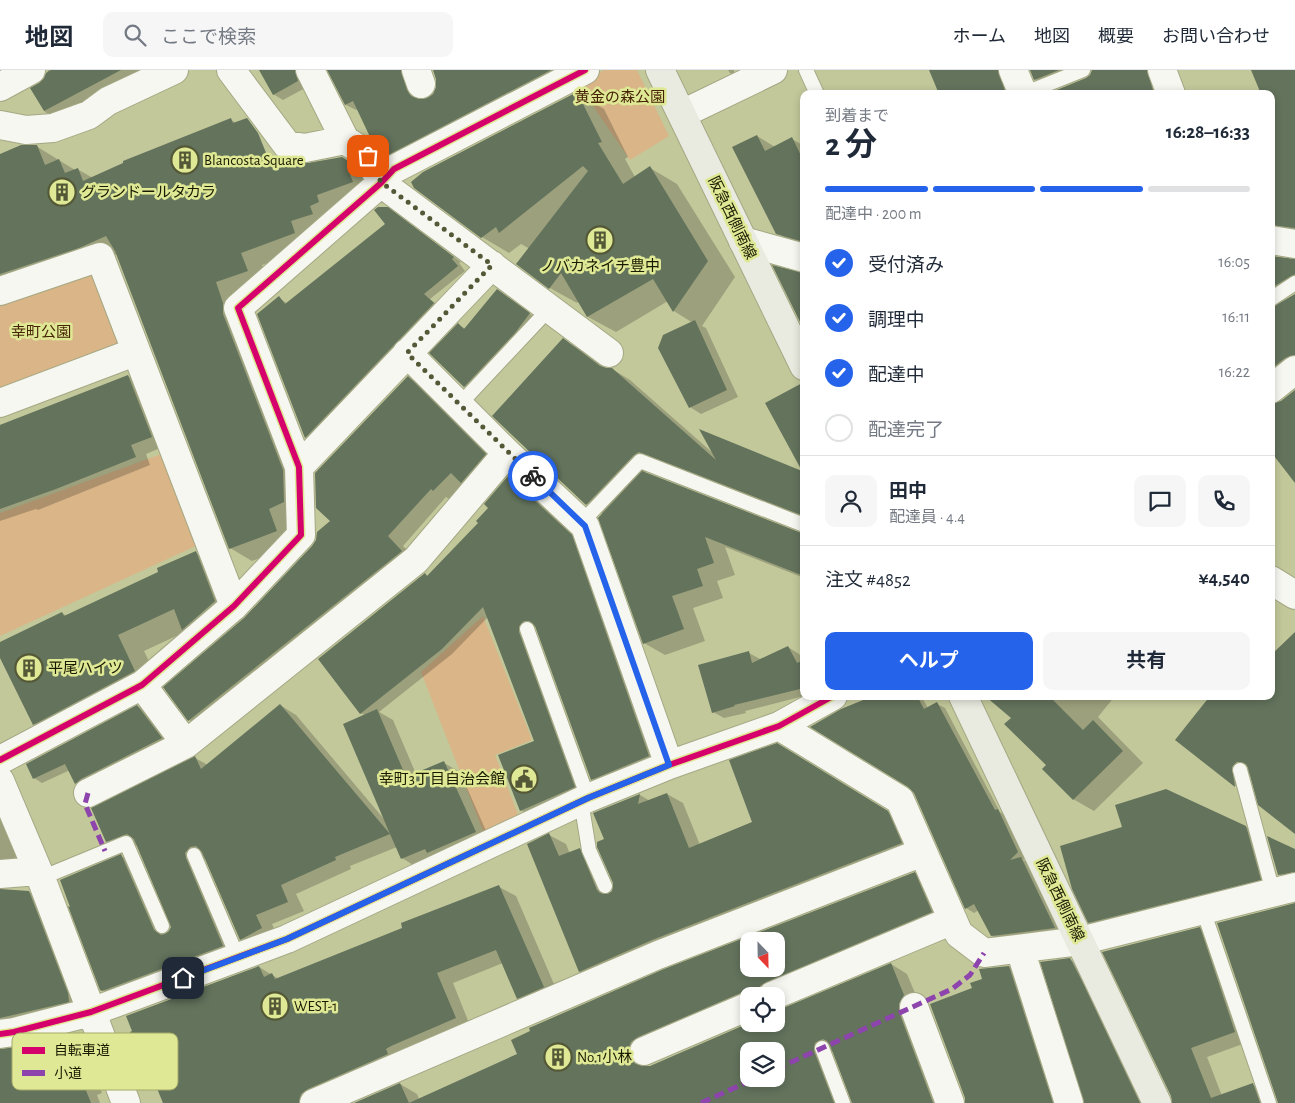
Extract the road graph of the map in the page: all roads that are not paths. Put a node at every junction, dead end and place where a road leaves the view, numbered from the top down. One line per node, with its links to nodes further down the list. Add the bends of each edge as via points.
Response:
1 (31, 70): 12 (street)
2 (174, 70): 18 (street, via 108,101 88,115 53,128 26,130)
3 (231, 70): 19 (street, via 287,145 305,148)
4 (310, 70): 19 (street)
5 (585, 70): 20 (street, via 394,169)
6 (660, 70): 17 (street, 阪急西側南線)
7 (773, 70): 17 (street)
8 (806, 70): 13 (lane)
9 (1013, 70): 14 (street)
10 (1083, 70): 15 (lane)
11 (1162, 70): 16 (street)
12 (0, 87)
13 (814, 90)
14 (1021, 90)
15 (1033, 90)
16 (1170, 90)
17 (682, 114): 21 (street, 阪急西側南線)
18 (0, 125)
19 (345, 140): 20 (street, via 368,156)
20 (381, 182): 25 (street); 39 (street, via 238,308)
21 (743, 241): 24 (street); 33 (street, 阪急西側南線)
22 (1275, 241): 23 (street)
23 (1295, 244)
24 (800, 257)
25 (492, 265): 29 (street); 31 (street)
26 (1295, 282): 28 (lane)
27 (0, 291): 30 (street, via 100,257)
28 (1275, 296)
29 (550, 308): 32 (street); 37 (lane)
30 (136, 352): 36 (street); 44 (street)
31 (407, 353): 37 (street); 39 (street)
32 (609, 353)
33 (800, 358)
34 (1295, 370): 35 (street)
35 (1275, 386)
36 (0, 403)
37 (459, 405): 38 (street)
38 (507, 452): 40 (street); 50 (street, via 416,560)
39 (299, 467): 44 (street, via 301,535)
40 (581, 522): 41 (lane, via 640,461); 52 (street)
41 (800, 523)
42 (1275, 582): 43 (street)
43 (1295, 595)
44 (234, 606): 46 (street)
45 (527, 629): 56 (lane)
46 (142, 685): 50 (street); 51 (street)
47 (825, 700): 49 (street)
48 (965, 700): 66 (street, 阪急西側南線)
49 (779, 726): 52 (street); 57 (street, via 900,800)
50 (186, 744): 55 (street)
51 (0, 760)
52 (669, 765): 56 (street)
53 (1240, 770): 62 (lane)
54 (0, 781): 60 (street)
55 (88, 793)
56 (584, 799): 61 (lane, via 589,850); 68 (street, via 287,939)
57 (923, 852): 64 (street); 79 (street, via 658,955)
58 (194, 855): 68 (lane)
59 (0, 874): 60 (street)
60 (40, 874): 65 (lane, via 126,843); 72 (street)
61 (605, 886)
62 (1284, 890): 63 (street)
63 (1203, 910): 66 (street); 84 (lane)
64 (953, 920): 67 (street, via 959,934 984,953); 69 (street)
65 (162, 926)
66 (1080, 941): 67 (street); 83 (street, 阪急西側南線)
67 (1020, 949): 82 (street)
68 (238, 958): 72 (street)
69 (785, 991)
70 (914, 1008): 81 (street)
71 (740, 1010): 76 (street)
72 (91, 1012): 73 (street); 74 (street)
73 (99, 1033)
74 (0, 1034)
75 (822, 1048): 80 (lane)
76 (644, 1051)
77 (121, 1090): 78 (street)
78 (126, 1103)
79 (314, 1103)
80 (843, 1103)
81 (950, 1103)
82 (1069, 1103)
83 (1158, 1103)
84 (1269, 1103)

